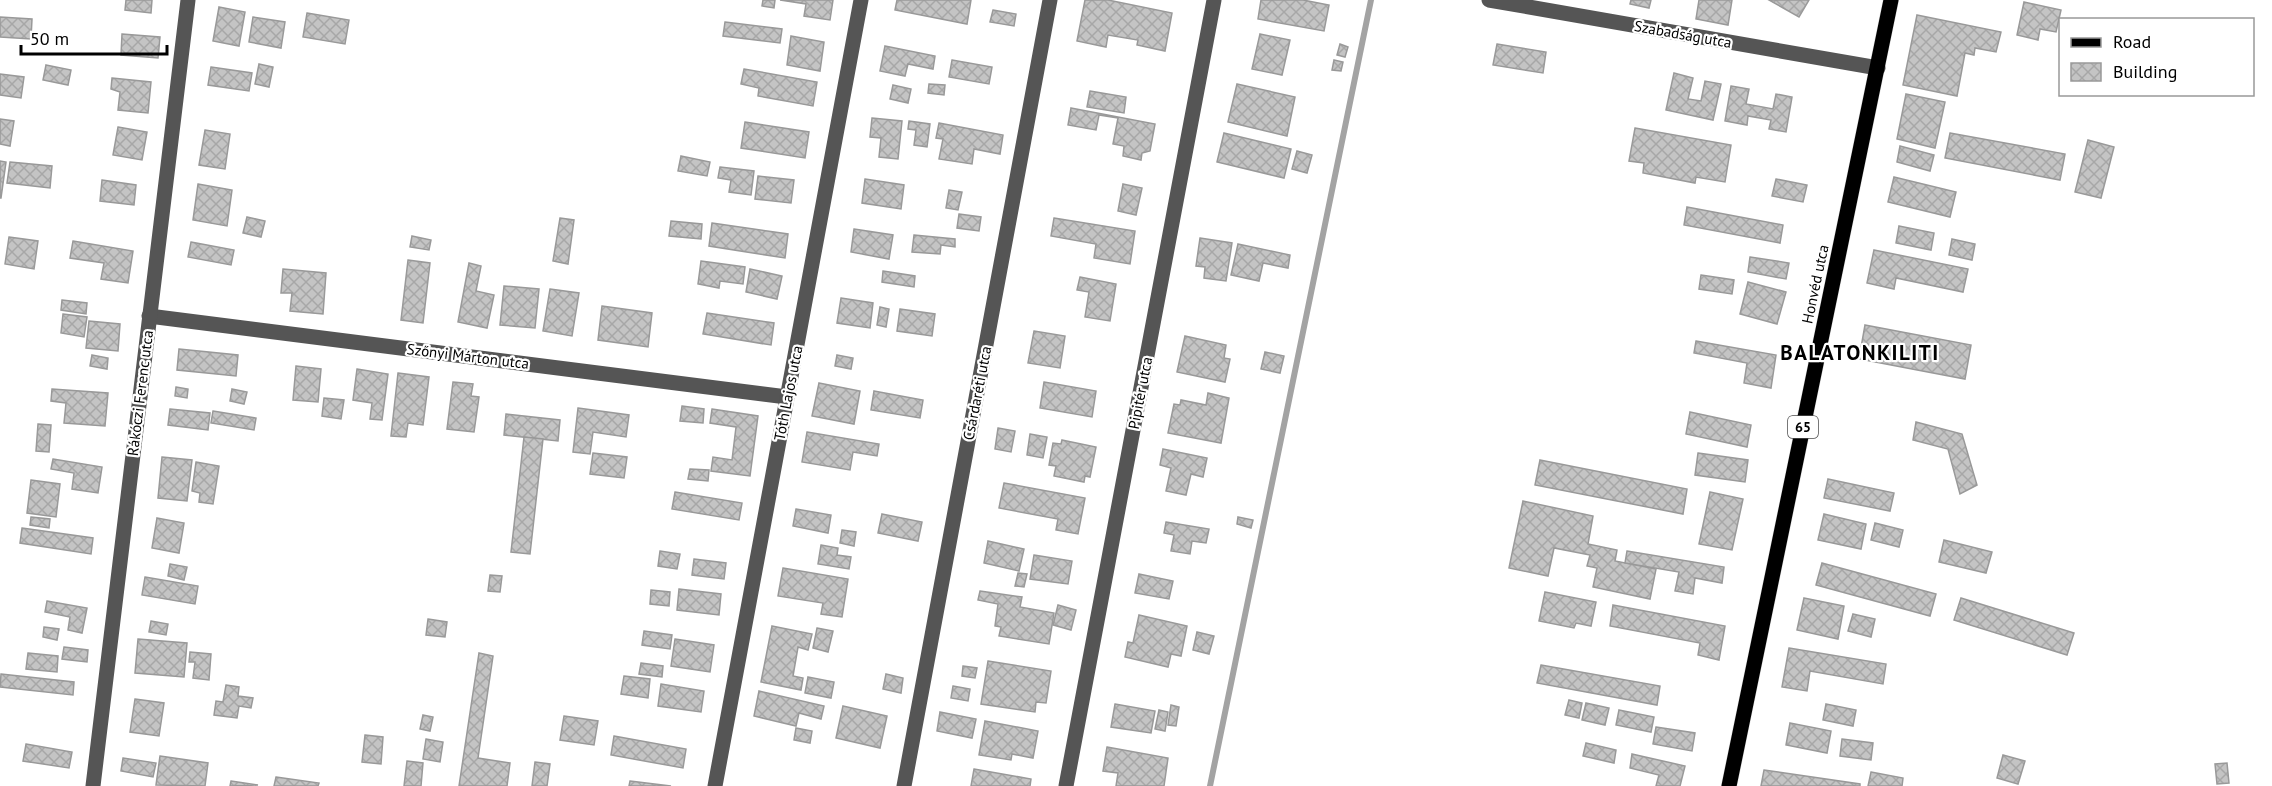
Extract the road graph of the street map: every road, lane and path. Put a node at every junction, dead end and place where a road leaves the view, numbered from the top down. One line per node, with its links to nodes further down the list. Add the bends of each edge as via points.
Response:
1 (188, 0): 8 (street, Rákóczi Ferenc utca)
2 (861, 0): 9 (street, Tóth Lajos utca)
3 (1050, 0): 12 (street, Csárdaréti utca)
4 (1214, 0): 13 (street, Pipitér utca)
5 (1489, 0): 7 (street, Szabadság utca)
6 (1891, 0): 7 (main road, Honvéd utca / 65)
7 (1878, 68): 14 (main road, Honvéd utca / 65)
8 (149, 316): 9 (street, Szőnyi Márton utca); 10 (street, Rákóczi Ferenc utca)
9 (787, 397): 11 (street, Tóth Lajos utca)
10 (93, 786)
11 (715, 786)
12 (904, 786)
13 (1066, 786)
14 (1729, 786)

